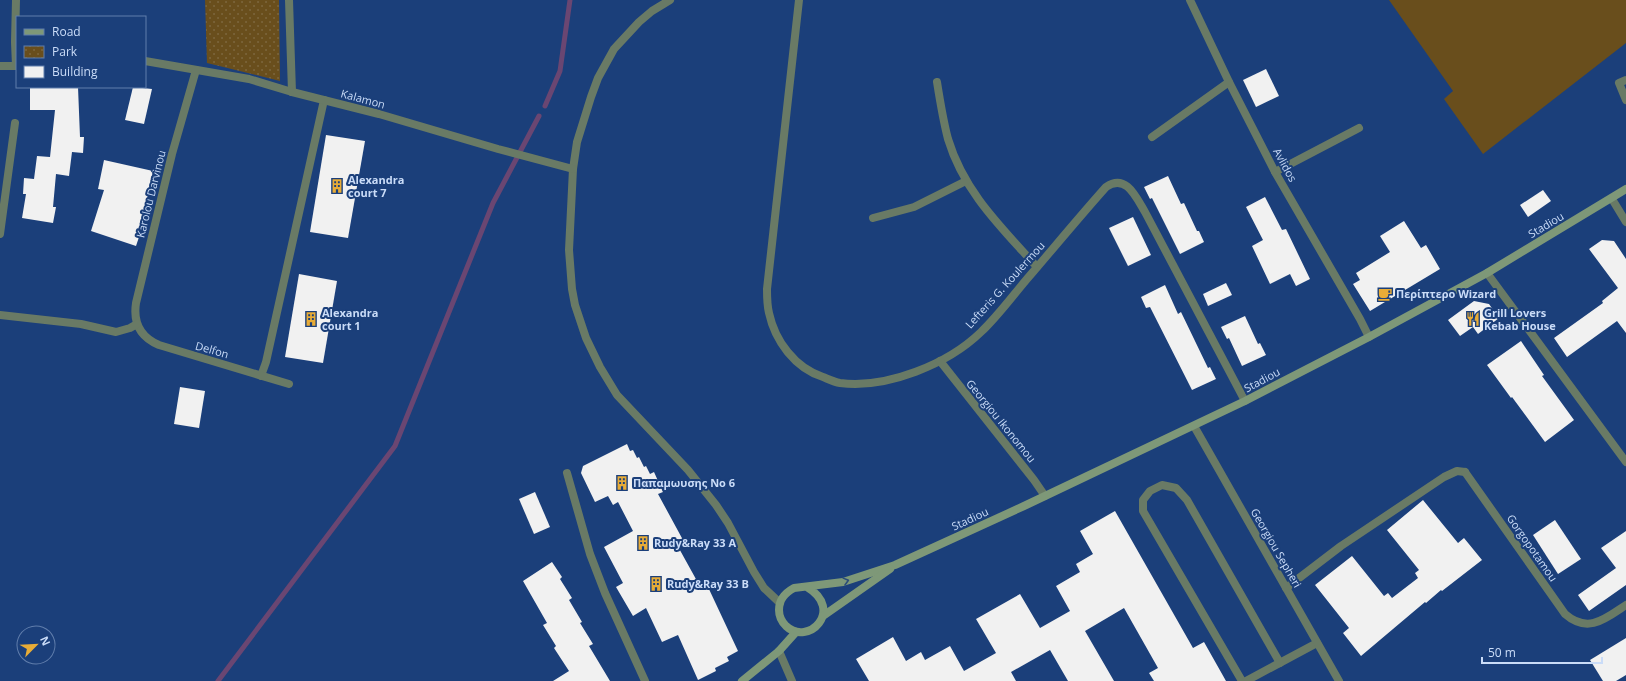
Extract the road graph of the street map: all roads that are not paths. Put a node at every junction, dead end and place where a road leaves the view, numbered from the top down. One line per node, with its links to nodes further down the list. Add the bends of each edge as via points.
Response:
1 (16, 0): 6 (street)
2 (289, 0): 14 (street)
3 (670, 0): 20 (street, via 639,22 614,49 605,64 591,97 577,142)
4 (799, 0): 33 (street, Lefteris G. Koulermou, via 766,289 769,313 776,333 787,352 798,364 812,374 840,383 871,383 917,372)
5 (1190, 0): 13 (street, Avlidos)
6 (16, 16)
7 (146, 61): 10 (street, Kalamon)
8 (0, 66): 9 (street)
9 (16, 66)
10 (196, 70): 14 (street, Kalamon, via 249,79); 31 (street, Karolou Darvinou, via 172,154 136,303)
11 (1626, 80): 16 (street, via 1619,83)
12 (937, 82): 22 (street, via 948,139)
13 (1229, 82): 19 (street); 21 (street, Avlidos)
14 (292, 92): 15 (street, Kalamon)
15 (324, 100): 20 (street, Kalamon); 34 (street)
16 (1626, 100)
17 (15, 123): 27 (street)
18 (1359, 128): 21 (street)
19 (1152, 137)
20 (573, 169): 44 (street, via 569,250 572,289 581,324 594,356 617,395 688,470 716,506 764,588)
21 (1276, 172): 32 (street, Avlidos)
22 (966, 181): 25 (street, via 914,207); 28 (street, via 981,204)
23 (1626, 190): 24 (street, Stadiou)
24 (1612, 199): 26 (street); 29 (street, Stadiou)
25 (873, 218)
26 (1626, 222)
27 (0, 234)
28 (1037, 267): 33 (street, Lefteris G. Koulermou, via 981,332); 36 (street, Lefteris G. Koulermou, via 1106,187 1117,182 1128,186 1145,212)
29 (1487, 273): 32 (street, Stadiou); 38 (street)
30 (0, 315): 31 (street, via 81,324 116,332)
31 (137, 324): 34 (street, Delfon, via 145,337 158,345)
32 (1369, 337): 36 (street, Stadiou)
33 (940, 362): 40 (street, Georgiou Ikonomou)
34 (261, 376): 35 (street, Delfon)
35 (289, 384)
36 (1245, 401): 37 (street, Stadiou)
37 (1194, 426): 40 (street, Stadiou); 43 (street, Georgiou Sepheri)
38 (1626, 462)
39 (567, 473): 51 (street, via 590,554)
40 (1045, 496): 41 (street, Stadiou)
41 (895, 565): 42 (street, Stadiou, one-way to 41, via 843,582); 46 (street, Stadiou)
42 (808, 587): 44 (street, via 788,591); 46 (street, via 819,596 824,609)
43 (1286, 588): 45 (street, Gorgopotamou, via 1341,546 1444,476 1457,471 1465,472 1565,614 1576,622 1597,623); 48 (street, Georgiou Sepheri)
44 (780, 603): 47 (street, via 780,617 783,623)
45 (1626, 605)
46 (823, 616): 47 (street, via 815,628)
47 (796, 632): 49 (street)
48 (1317, 643): 50 (street); 56 (street, Georgiou Sepheri)
49 (779, 652): 52 (street); 53 (street)
50 (1280, 663): 54 (street, via 1186,500 1176,488 1162,485 1150,491 1143,500 1143,511); 55 (street)
51 (645, 681)
52 (742, 681)
53 (792, 681)
54 (1242, 681)
55 (1246, 681)
56 (1339, 681)

